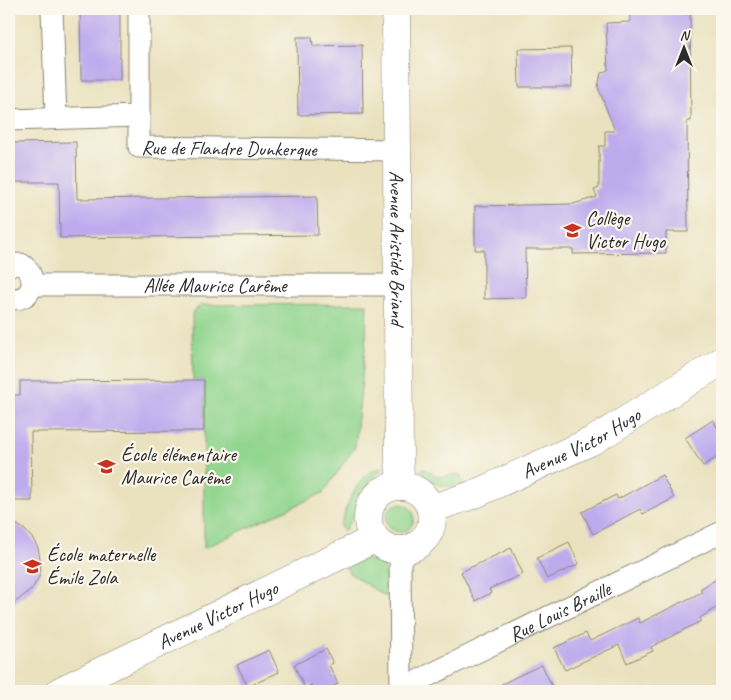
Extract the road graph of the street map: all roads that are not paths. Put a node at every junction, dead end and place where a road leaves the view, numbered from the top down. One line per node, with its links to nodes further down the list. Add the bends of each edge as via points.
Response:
1 (52, 9): 5 (street)
2 (139, 9): 4 (street, Rue de Flandre Dunkerque)
3 (396, 9): 7 (main road, Avenue Aristide Briand)
4 (139, 116): 5 (street); 7 (street, Rue de Flandre Dunkerque, via 139,147)
5 (56, 118): 6 (street)
6 (9, 120)
7 (397, 150): 10 (main road, Avenue Aristide Briand)
8 (9, 264): 9 (street, via 18,263 27,268)
9 (33, 285): 10 (street, Allée Maurice Carême); 11 (street, via 22,298)
10 (399, 285): 13 (main road, Avenue Aristide Briand, via 399,461)
11 (9, 298)
12 (722, 360): 14 (main road, Avenue Victor Hugo, via 594,440 475,494)
13 (402, 486): 14 (main road, via 417,491); 16 (main road, via 381,492 371,504 367,519)
14 (431, 510): 17 (main road, via 426,538 410,549)
15 (722, 532): 18 (street, Rue Louis Braille)
16 (374, 539): 17 (main road, via 382,546); 19 (main road, Avenue Victor Hugo)
17 (400, 551): 18 (street)
18 (400, 690)
19 (60, 691)

